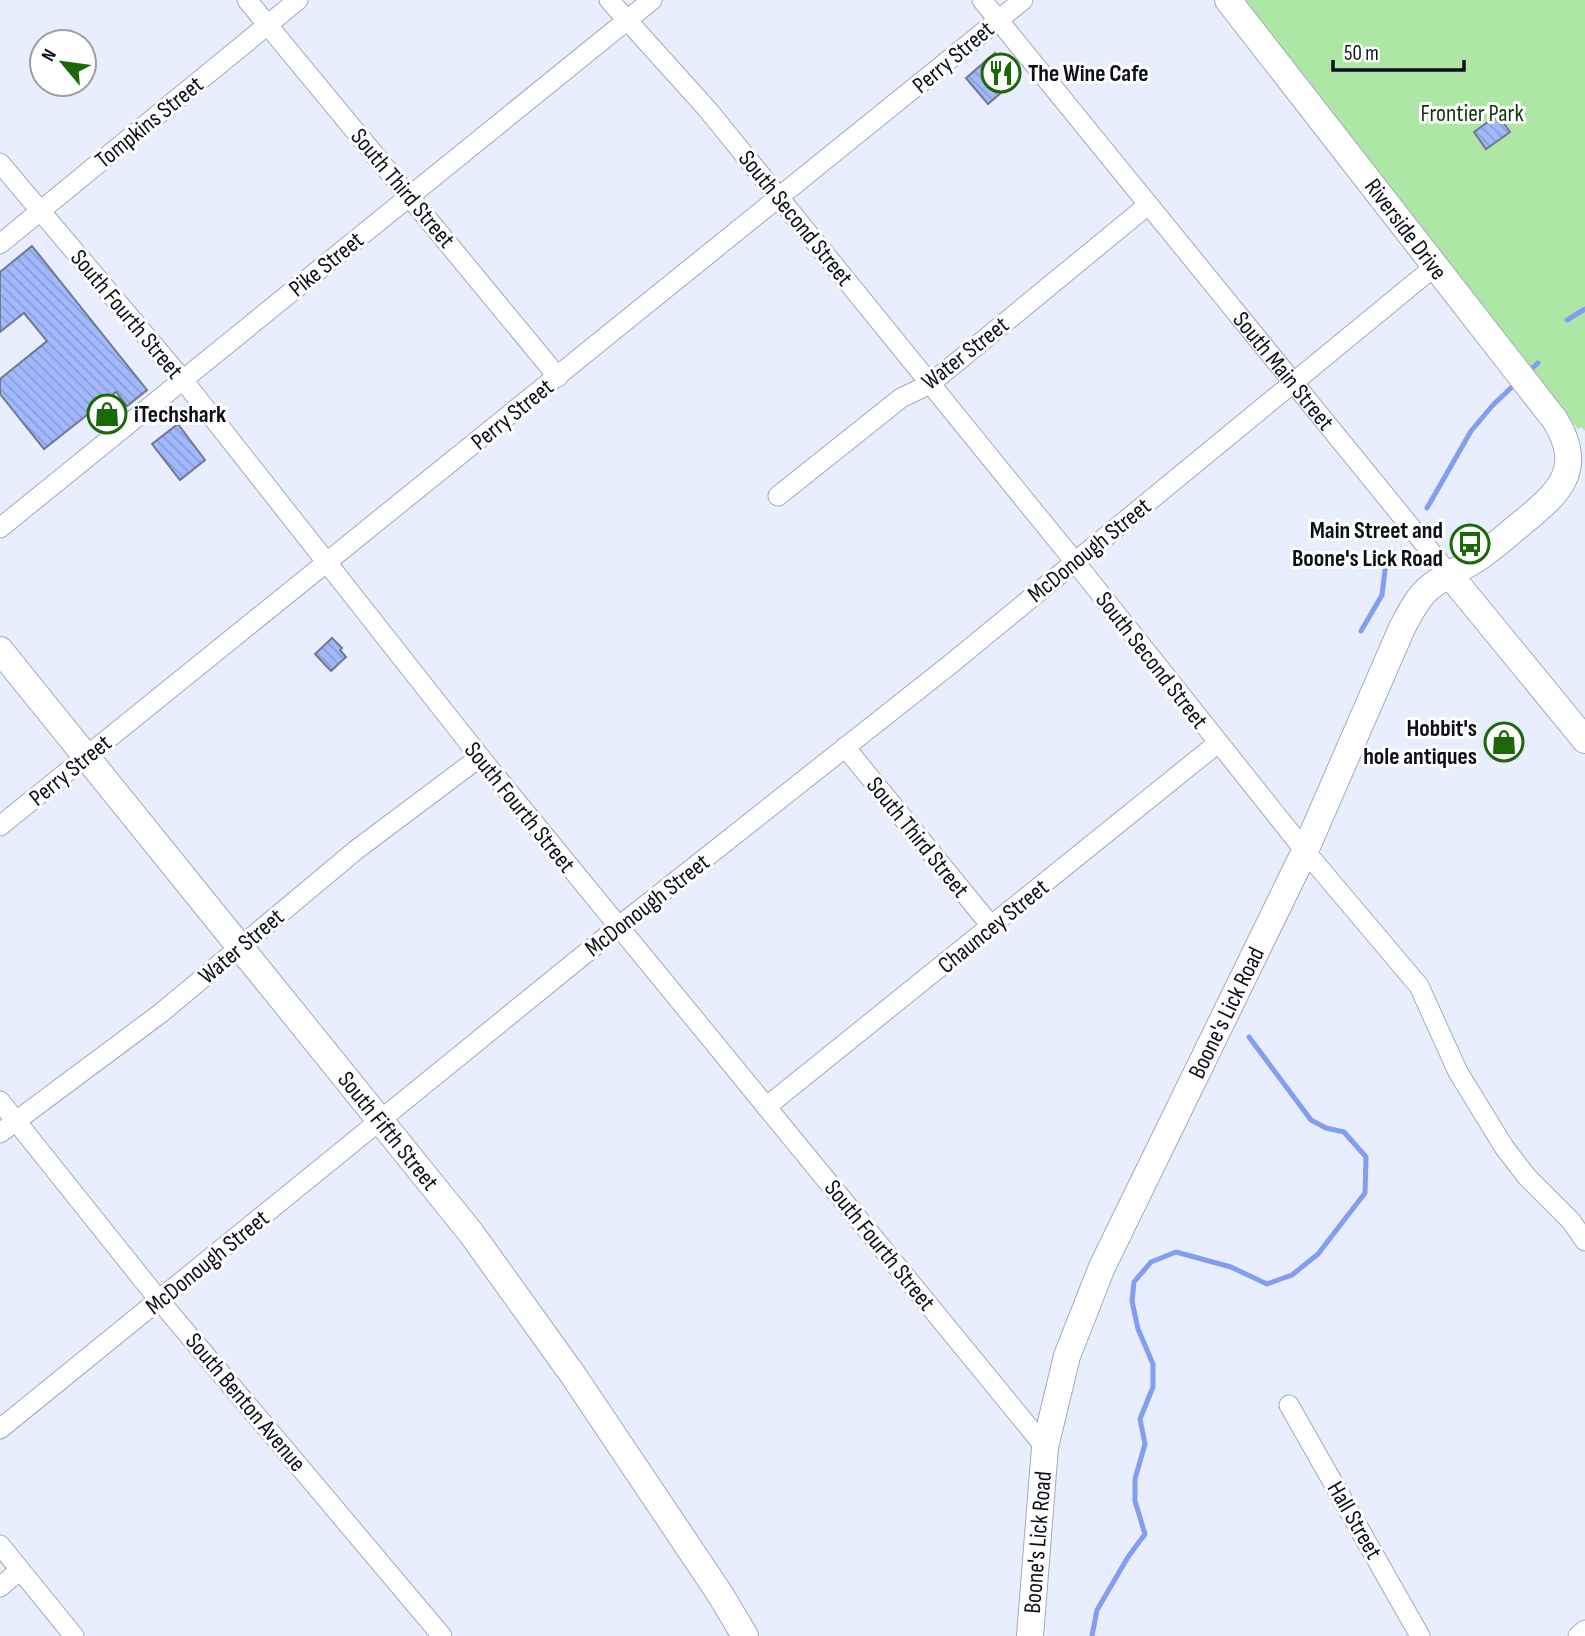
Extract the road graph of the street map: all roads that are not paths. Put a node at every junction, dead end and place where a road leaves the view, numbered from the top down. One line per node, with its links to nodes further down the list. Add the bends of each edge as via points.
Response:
1 (247, 0): 10 (street, South Third Street)
2 (298, 0): 10 (street, Tompkins Street)
3 (609, 0): 9 (street, South Second Street)
4 (652, 0): 9 (street, Pike Street)
5 (982, 0): 8 (street, South Main Street)
6 (1023, 0): 8 (street, Perry Street)
7 (1228, 0): 17 (street, Riverside Drive)
8 (998, 19): 13 (street, Perry Street); 14 (street, South Main Street)
9 (626, 21): 12 (street, Pike Street); 13 (street, South Second Street)
10 (268, 25): 12 (street, South Third Street); 15 (street, Tompkins Street)
11 (0, 163): 15 (street, South Fourth Street)
12 (410, 197): 18 (street, South Third Street); 19 (street, Pike Street)
13 (780, 198): 18 (street, Perry Street); 21 (street, South Second Street)
14 (1148, 205): 20 (street, South Main Street); 21 (street, Water Street)
15 (40, 211): 16 (street, Tompkins Street); 19 (street, South Fourth Street)
16 (0, 244)
17 (1434, 267): 20 (street, McDonough Street); 22 (street, Riverside Drive, via 1549,413)
18 (558, 377): 26 (street, Perry Street)
19 (183, 380): 24 (street, Pike Street); 26 (street, South Fourth Street)
20 (1295, 382): 25 (street, McDonough Street); 27 (street, South Main Street)
21 (930, 384): 23 (street, Water Street, via 901,398); 25 (street, South Second Street)
22 (1577, 466): 27 (street, Boone's Lick Road, via 1553,498 1477,559)
23 (778, 496)
24 (0, 528)
25 (1075, 562): 30 (street, South Second Street); 31 (street, McDonough Street)
26 (327, 563): 32 (street, Perry Street); 33 (street, South Fourth Street)
27 (1449, 574): 29 (street, South Main Street); 35 (street, Boone's Lick Road, via 1427,590 1402,628)
28 (0, 650): 32 (street, South Fifth Street)
29 (1585, 740)
30 (1218, 743): 35 (street, South Second Street); 37 (street, Chauncey Street)
31 (845, 747): 36 (street, McDonough Street); 37 (street, South Third Street)
32 (86, 757): 34 (street, Perry Street); 38 (street, South Fifth Street)
33 (480, 757): 36 (street, South Fourth Street); 38 (street, Water Street, via 356,850)
34 (0, 826)
35 (1305, 851): 44 (street, South Second Street, via 1419,986 1458,1072 1504,1147); 48 (street, Boone's Lick Road, via 1102,1267 1068,1356)
36 (618, 927): 40 (street, South Fourth Street); 42 (street, McDonough Street)
37 (992, 928): 40 (street, Chauncey Street)
38 (241, 947): 41 (street, Water Street, via 161,1013); 42 (street, South Fifth Street)
39 (0, 1101): 41 (street, South Benton Avenue)
40 (766, 1107): 48 (street, South Fourth Street)
41 (16, 1120): 43 (street, Water Street); 45 (street, South Benton Avenue)
42 (380, 1122): 45 (street, McDonough Street); 55 (street, South Fifth Street, via 471,1233 551,1344)
43 (0, 1133)
44 (1585, 1241)
45 (159, 1300): 47 (street, McDonough Street); 54 (street, South Benton Avenue)
46 (1289, 1405): 57 (street, Hall Street)
47 (0, 1429)
48 (1045, 1447): 56 (street, Boone's Lick Road)
49 (0, 1545): 50 (street)
50 (20, 1570): 51 (street); 53 (street)
51 (0, 1587)
52 (1585, 1630): 58 (street)
53 (74, 1636)
54 (442, 1636)
55 (745, 1636)
56 (1030, 1636)
57 (1420, 1636)
58 (1578, 1636)

